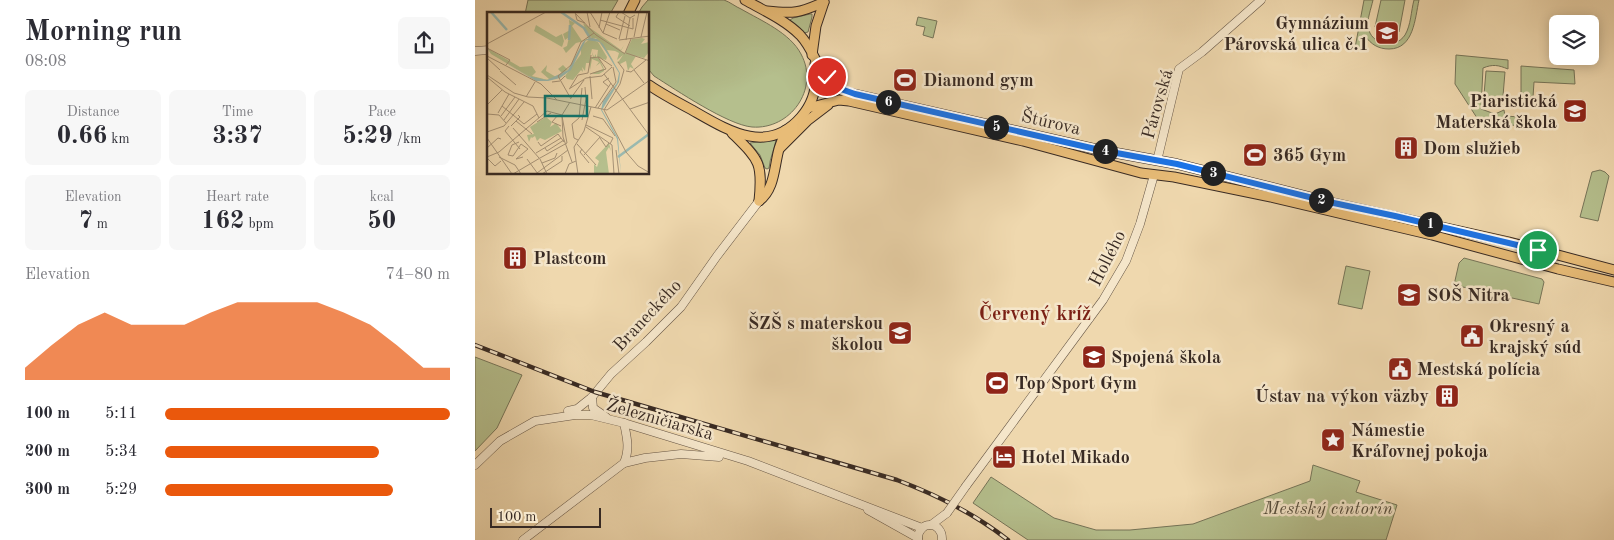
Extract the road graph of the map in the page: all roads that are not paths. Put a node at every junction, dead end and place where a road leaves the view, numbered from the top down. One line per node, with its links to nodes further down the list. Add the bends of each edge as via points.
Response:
1 (635, 0): 5 (main road)
2 (745, 0): 4 (main road, Štúrova)
3 (1261, 0): 13 (street, Párovská, via 1179,69)
4 (762, 10): 6 (main road, Štúrova, via 794,30); 6 (main road, via 791,14 824,2 816,26)
5 (627, 12)
6 (814, 58): 9 (main road, via 817,82); 13 (main road, Štúrova, via 833,85 845,92)
7 (650, 86): 11 (main road)
8 (830, 103): 9 (main road, Štúrova); 12 (main road); 14 (main road, Štúrova, via 849,101)
9 (808, 108): 10 (main road)
10 (786, 130): 11 (main road, via 758,137); 12 (main road)
11 (730, 131): 15 (main road, via 753,154 761,170)
12 (779, 149): 15 (main road, via 771,184)
13 (1157, 161): 14 (main road); 16 (main road, Štúrova, via 1509,242)
14 (1154, 174): 17 (main road, Štúrova, via 1271,197); 26 (street, Hollého, bridge, via 1126,261 1103,300)
15 (759, 201): 18 (street, Braneckého, via 681,307 611,374)
16 (1614, 270)
17 (1614, 282)
18 (592, 397): 19 (street, via 593,408); 20 (street, Braneckého, via 577,409)
19 (610, 419): 20 (street, Železničiarska, via 591,415); 21 (street, Železničiarska)
20 (535, 421): 24 (street, via 500,441)
21 (624, 423): 22 (street, Železničiarska); 23 (street, via 628,454)
22 (748, 461): 23 (street, Železničiarska, via 681,454); 25 (street, Železničiarska)
23 (624, 463): 31 (street)
24 (475, 466)
25 (842, 496): 28 (street, Železničiarska); 30 (street, Železničiarska)
26 (945, 514): 27 (street, Hollého); 29 (street, Hollého)
27 (931, 525): 28 (street, Hollého); 29 (street, via 937,527)
28 (922, 528): 30 (street)
29 (941, 536)
30 (918, 539)
31 (523, 540)

